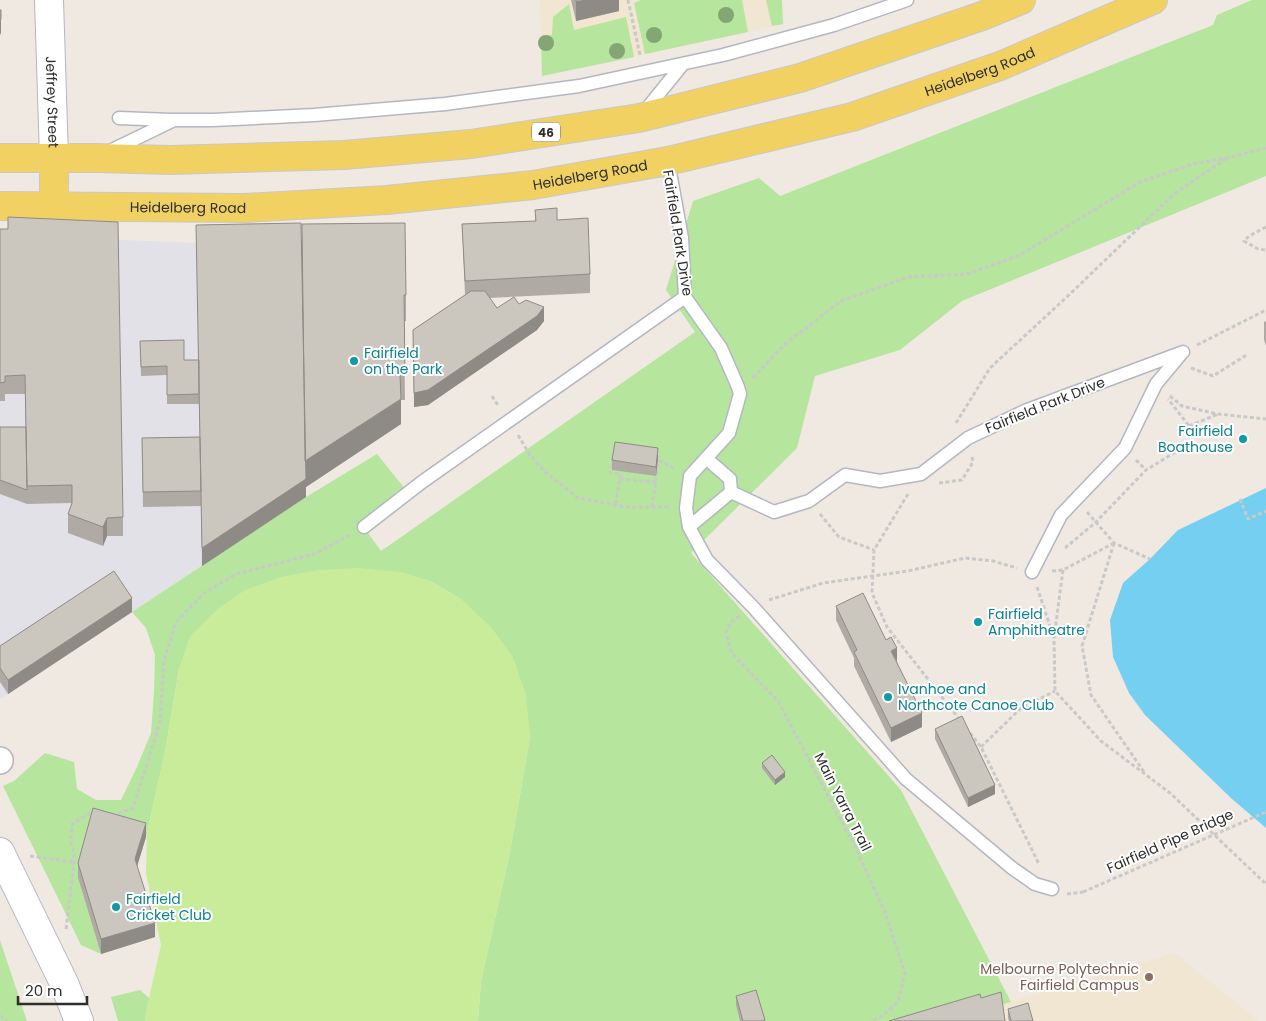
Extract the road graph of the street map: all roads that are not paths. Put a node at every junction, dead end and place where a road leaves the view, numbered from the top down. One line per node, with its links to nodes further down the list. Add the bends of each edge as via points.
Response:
1 (49, 0): 10 (street, Jeffrey Street)
2 (907, 0): 5 (lane, via 834,25)
3 (1021, 0): 7 (main road, 46, via 800,78)
4 (1153, 0): 12 (main road, Heidelberg Road, via 1000,66 852,117)
5 (683, 64): 7 (lane); 8 (lane, via 579,86 445,104 314,115)
6 (119, 118): 8 (lane)
7 (639, 118): 11 (main road, 46, via 471,144 344,155 170,160)
8 (174, 120): 11 (lane)
9 (0, 158): 10 (main road, 46)
10 (54, 158): 11 (main road, 46); 14 (main road, Jeffrey Street)
11 (97, 158)
12 (668, 161): 14 (main road, Heidelberg Road, via 534,185 387,200 245,208); 15 (lane, Fairfield Park Drive, via 682,238)
13 (0, 206): 14 (main road, Heidelberg Road)
14 (54, 206)
15 (685, 297): 16 (lane, Fairfield Park Drive, via 721,348 740,394 730,433); 19 (lane, via 422,482)
16 (707, 459): 17 (lane, via 730,479); 18 (lane, via 690,476 686,508)
17 (731, 492): 18 (lane); 20 (lane, Fairfield Park Drive, via 774,512 809,501 844,475 880,481 921,474 968,438 1027,410 1183,352 1156,384 1125,448 1061,515)
18 (690, 527): 22 (lane, via 707,560 906,779 1012,868 1035,884)
19 (364, 528)
20 (1032, 572)
21 (13, 854): 23 (street)
22 (1052, 889)
23 (79, 1021)

